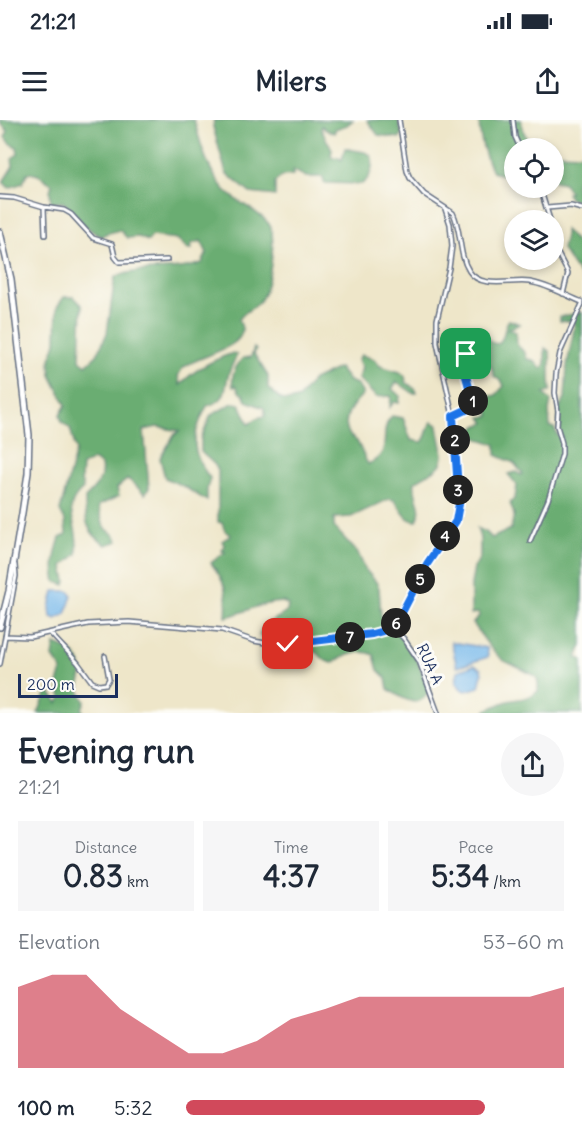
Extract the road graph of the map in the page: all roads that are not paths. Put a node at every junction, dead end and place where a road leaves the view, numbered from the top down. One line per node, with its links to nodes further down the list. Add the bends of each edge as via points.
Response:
1 (399, 120): 9 (street, via 410,178)
2 (513, 120): 3 (street)
3 (515, 138)
4 (0, 197): 6 (street)
5 (544, 198): 7 (street)
6 (44, 207): 11 (street); 12 (street, via 68,212 88,235 112,244 118,261)
7 (547, 208): 8 (street)
8 (582, 208)
9 (445, 209): 14 (street, via 454,216 466,264 476,278 488,282 532,282); 17 (street, via 451,230 451,257 436,331)
10 (0, 232): 19 (main road, via 11,279 30,435)
11 (45, 235)
12 (167, 260)
13 (564, 265): 14 (street, via 568,273)
14 (563, 294): 15 (street)
15 (582, 303): 18 (street, via 560,353 556,374 562,454)
16 (483, 352): 17 (street, via 462,358 473,402)
17 (453, 416): 21 (street, via 458,516 427,564)
18 (530, 541)
19 (14, 564): 20 (main road); 23 (street, via 16,576)
20 (0, 627)
21 (394, 628): 22 (street, via 277,645 222,630 129,622 82,625); 26 (street, RUA A, via 419,661)
22 (50, 633): 23 (street); 24 (street, via 92,682 99,685 109,679)
23 (5, 636): 25 (street)
24 (105, 656)
25 (0, 664)
26 (438, 713)

